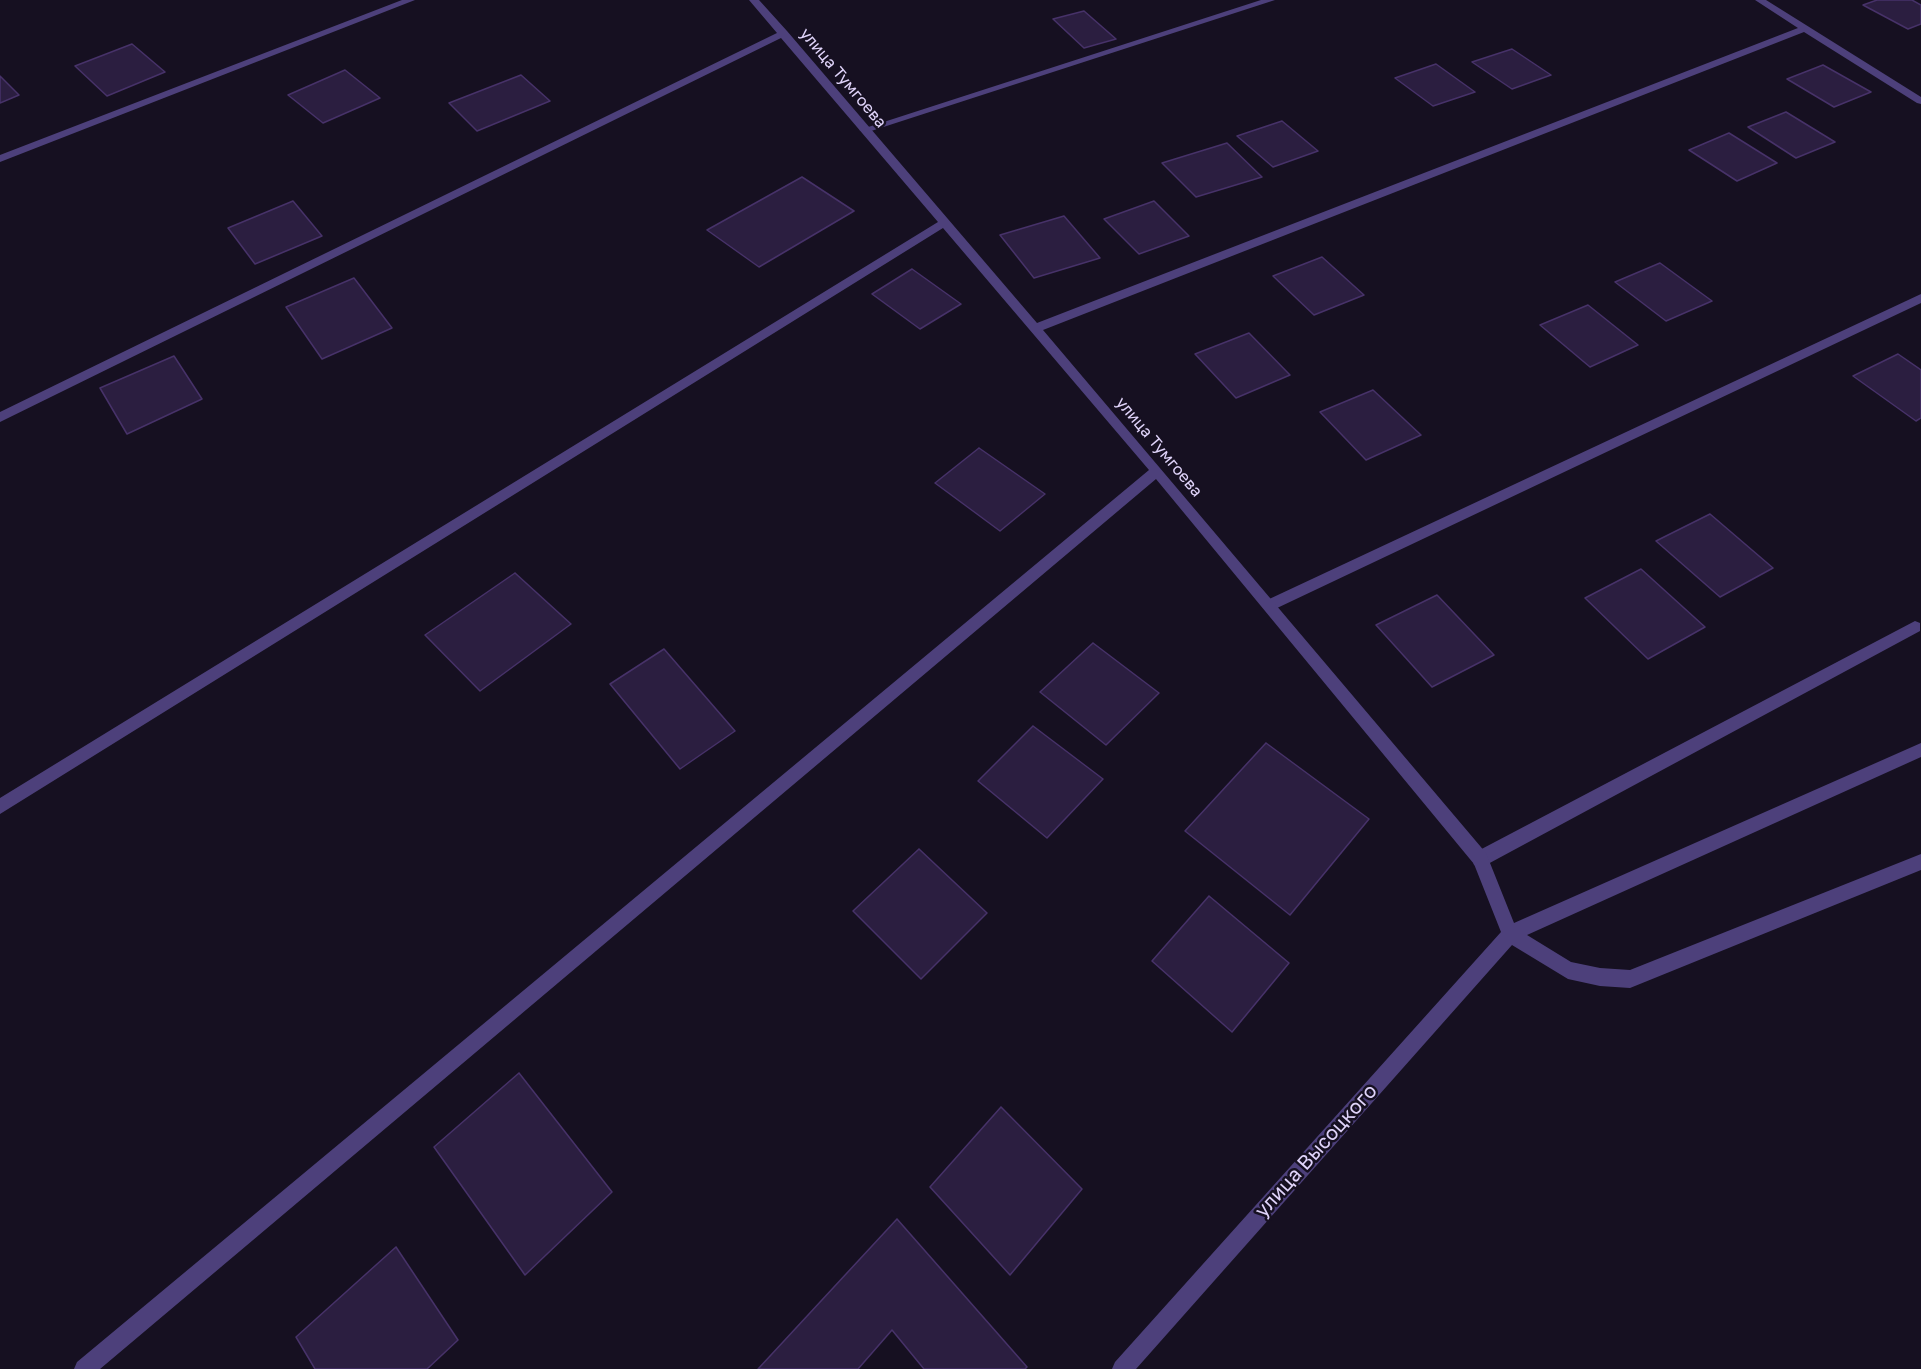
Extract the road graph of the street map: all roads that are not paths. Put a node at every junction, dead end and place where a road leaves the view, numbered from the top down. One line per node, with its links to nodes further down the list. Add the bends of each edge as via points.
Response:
1 (410, 0): 9 (street)
2 (754, 0): 6 (street, улица Тумгоева)
3 (1270, 0): 8 (street)
4 (1760, 0): 5 (street)
5 (1806, 28): 7 (street); 12 (street)
6 (784, 33): 8 (street, улица Тумгоева); 13 (street)
7 (1921, 101)
8 (864, 130): 10 (street, улица Тумгоева)
9 (0, 159)
10 (945, 222): 12 (street, улица Тумгоева); 18 (street)
11 (1921, 298): 15 (street)
12 (1036, 328): 14 (street, улица Тумгоева)
13 (0, 417)
14 (1157, 471): 15 (street, улица Тумгоева); 22 (street)
15 (1270, 605): 19 (street, улица Тумгоева)
16 (1915, 627): 19 (street)
17 (1921, 750): 21 (street)
18 (0, 807)
19 (1480, 859): 21 (street, улица Тумгоева)
20 (1921, 862): 21 (street, via 1630,979 1568,970)
21 (1510, 934): 23 (street, улица Высоцкого)
22 (84, 1369)
23 (1122, 1369)

